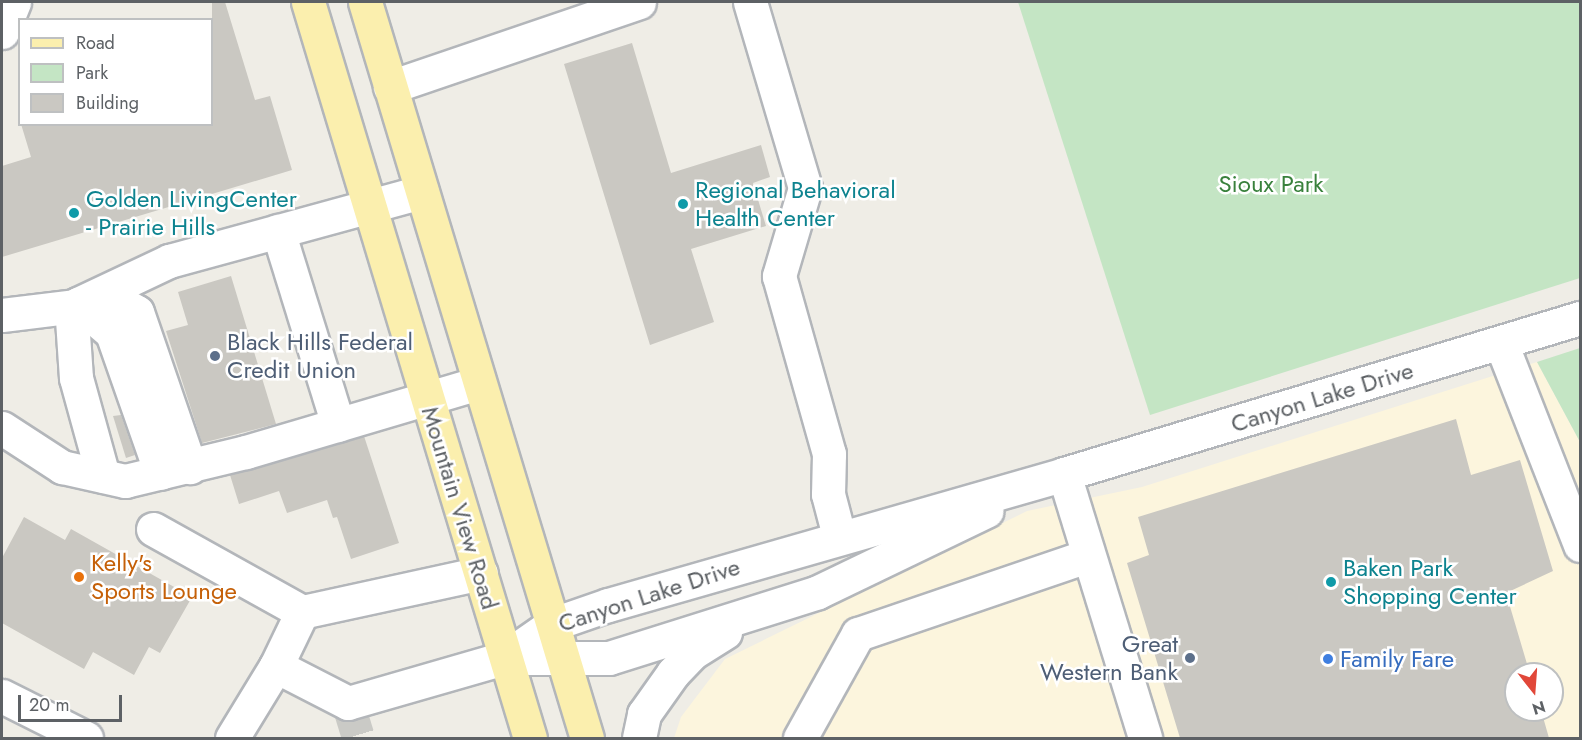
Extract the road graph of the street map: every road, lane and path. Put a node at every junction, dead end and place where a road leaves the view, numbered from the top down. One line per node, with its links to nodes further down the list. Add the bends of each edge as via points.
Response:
1 (14, 2): 6 (street)
2 (308, 2): 9 (main road, Mountain View Road)
3 (364, 2): 7 (main road)
4 (639, 2): 7 (street)
5 (750, 2): 23 (street, via 805,188 779,276 830,454 828,494)
6 (2, 32)
7 (390, 87): 8 (main road)
8 (423, 192): 9 (street); 15 (main road)
9 (369, 206): 10 (street); 16 (main road, Mountain View Road)
10 (278, 231): 11 (street, via 169,261); 17 (street)
11 (78, 304): 12 (street); 19 (street, via 104,345); 19 (street, via 123,304 137,312); 21 (street, via 72,320 76,378)
12 (2, 315)
13 (1581, 318): 14 (street, Canyon Lake Drive)
14 (1515, 339): 20 (street, Canyon Lake Drive); 24 (street)
15 (479, 383): 16 (street); 29 (main road)
16 (427, 399): 17 (street); 26 (main road, Mountain View Road)
17 (338, 425): 19 (street)
18 (2, 428): 21 (street, via 62,466)
19 (168, 471): 21 (street, via 125,481)
20 (1064, 474): 23 (street, Canyon Lake Drive); 25 (street); 27 (street, Canyon Lake Drive)
21 (103, 476)
22 (153, 529): 28 (street)
23 (839, 536): 29 (street, Canyon Lake Drive)
24 (1581, 545)
25 (1087, 556): 39 (street, via 858,634); 40 (street)
26 (481, 573): 28 (street); 30 (main road, Mountain View Road)
27 (818, 592): 31 (street, Canyon Lake Drive, via 609,658); 38 (street, via 720,635 692,653 651,702)
28 (302, 612): 32 (street)
29 (553, 624): 30 (street, Canyon Lake Drive); 31 (main road)
30 (504, 658): 31 (street, Canyon Lake Drive); 32 (street, via 348,702); 36 (main road, Mountain View Road)
31 (564, 658): 37 (main road)
32 (276, 666): 35 (street)
33 (2, 696): 34 (street)
34 (86, 738)
35 (232, 738)
36 (530, 738)
37 (587, 738)
38 (639, 738)
39 (800, 738)
40 (1145, 738)

